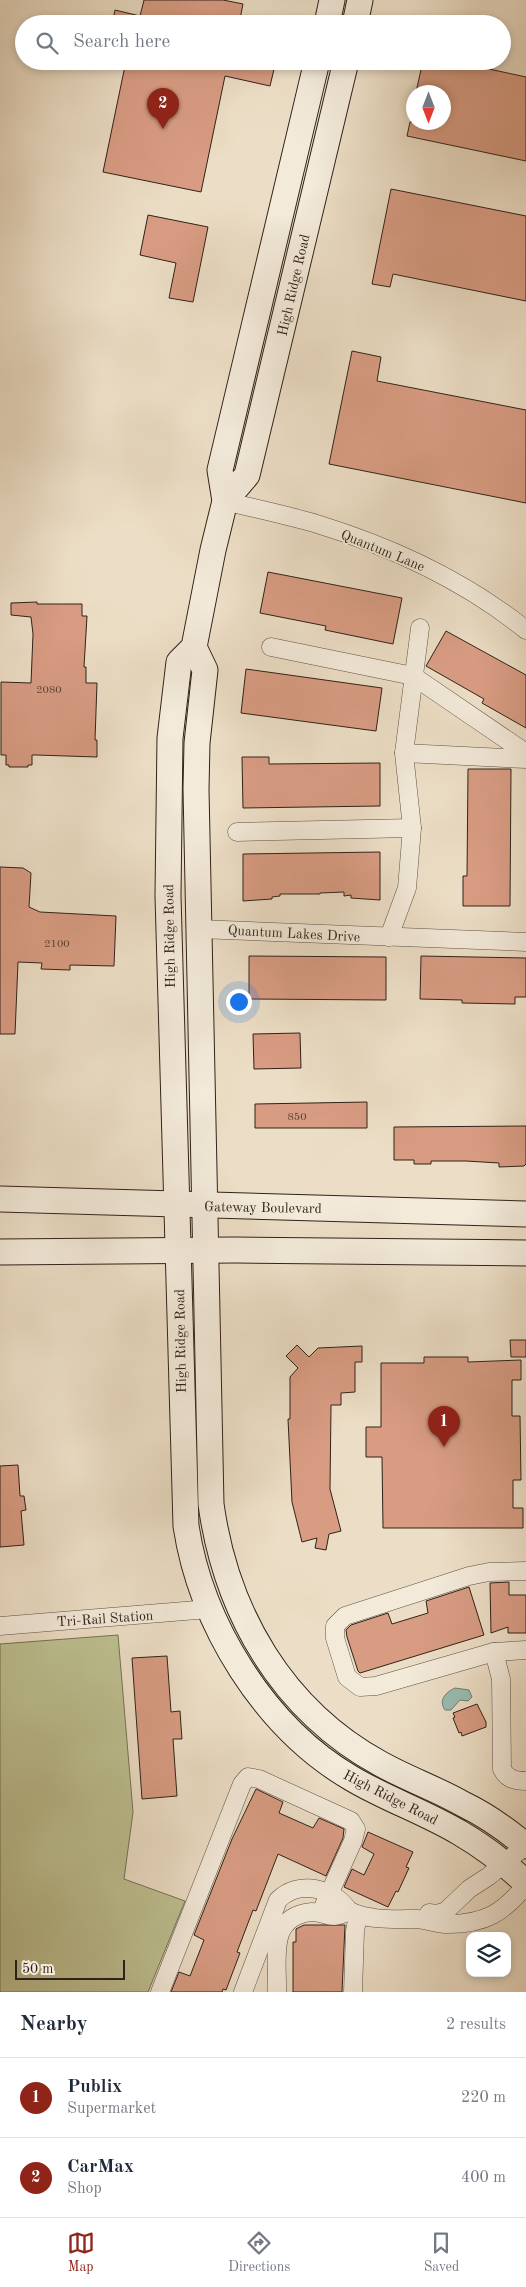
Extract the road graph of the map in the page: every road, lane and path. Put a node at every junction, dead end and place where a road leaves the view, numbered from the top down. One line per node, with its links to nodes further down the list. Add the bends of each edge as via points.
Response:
1 (332, 0): 3 (street)
2 (360, 0): 4 (street)
3 (328, 15)
4 (357, 15)
5 (316, 70): 7 (street, High Ridge Road)
6 (344, 70): 8 (street, High Ridge Road)
7 (267, 280): 8 (street); 9 (street, High Ridge Road, via 220,470)
8 (292, 286): 9 (street, High Ridge Road, via 247,475)
9 (226, 501): 11 (street, Quantum Lane, via 316,524 403,555 444,576); 12 (street, High Ridge Road)
10 (420, 628): 14 (street)
11 (526, 630)
12 (194, 647): 19 (street, High Ridge Road, via 178,662 170,738); 20 (street, High Ridge Road, via 205,670 197,743)
13 (271, 647): 14 (street)
14 (413, 676): 15 (street); 16 (street)
15 (404, 753): 17 (street); 18 (street)
16 (526, 753)
17 (526, 758)
18 (412, 828): 21 (street); 23 (street, via 407,888)
19 (168, 831): 20 (street); 26 (street, High Ridge Road)
20 (196, 832): 22 (street, High Ridge Road)
21 (237, 832)
22 (198, 929): 23 (street, Quantum Lakes Drive); 27 (street, High Ridge Road)
23 (389, 937): 24 (street, Quantum Lakes Drive)
24 (526, 942)
25 (0, 1199): 26 (street, Gateway Boulevard)
26 (177, 1204): 27 (street, Gateway Boulevard); 29 (street, High Ridge Road)
27 (205, 1205): 28 (street, Gateway Boulevard); 30 (street, High Ridge Road)
28 (526, 1214)
29 (178, 1250): 30 (street); 31 (street); 35 (street, High Ridge Road, via 184,1509 191,1552)
30 (206, 1250): 32 (street); 34 (street, High Ridge Road, via 211,1504 223,1566)
31 (0, 1252)
32 (526, 1253)
33 (526, 1571): 38 (street, via 469,1576 345,1616 335,1626 334,1638 347,1677 360,1687 376,1686)
34 (238, 1606): 35 (street); 39 (street, High Ridge Road, via 268,1660 294,1694)
35 (209, 1609): 36 (street, Tri-Rail Station); 40 (street, High Ridge Road, via 250,1682)
36 (0, 1626)
37 (526, 1650): 38 (street)
38 (494, 1652): 41 (street, via 501,1679 502,1769 515,1781)
39 (322, 1722): 40 (street); 42 (street, High Ridge Road, via 371,1759 472,1808)
40 (303, 1742): 43 (street, High Ridge Road, via 350,1777 459,1832)
41 (526, 1781)
42 (526, 1846): 43 (street)
43 (504, 1863): 44 (street, High Ridge Road); 45 (street)
44 (526, 1884): 51 (street, via 510,1904 496,1914 484,1920)
45 (469, 1889): 47 (street); 50 (street, via 445,1898)
46 (328, 1894): 48 (street); 49 (street, via 342,1900); 52 (street, via 354,1842 356,1829 351,1821 248,1777 242,1784); 53 (street, via 305,1887 286,1892 278,1900)
47 (452, 1906): 50 (street); 51 (street)
48 (321, 1912): 49 (street, via 334,1916); 54 (street, via 289,1919 282,1925 278,1935)
49 (354, 1913): 50 (street, via 377,1919); 55 (street)
50 (424, 1916): 51 (street, via 447,1924)
51 (459, 1923)
52 (160, 1992)
53 (243, 1992)
54 (277, 1992)
55 (353, 1992)

